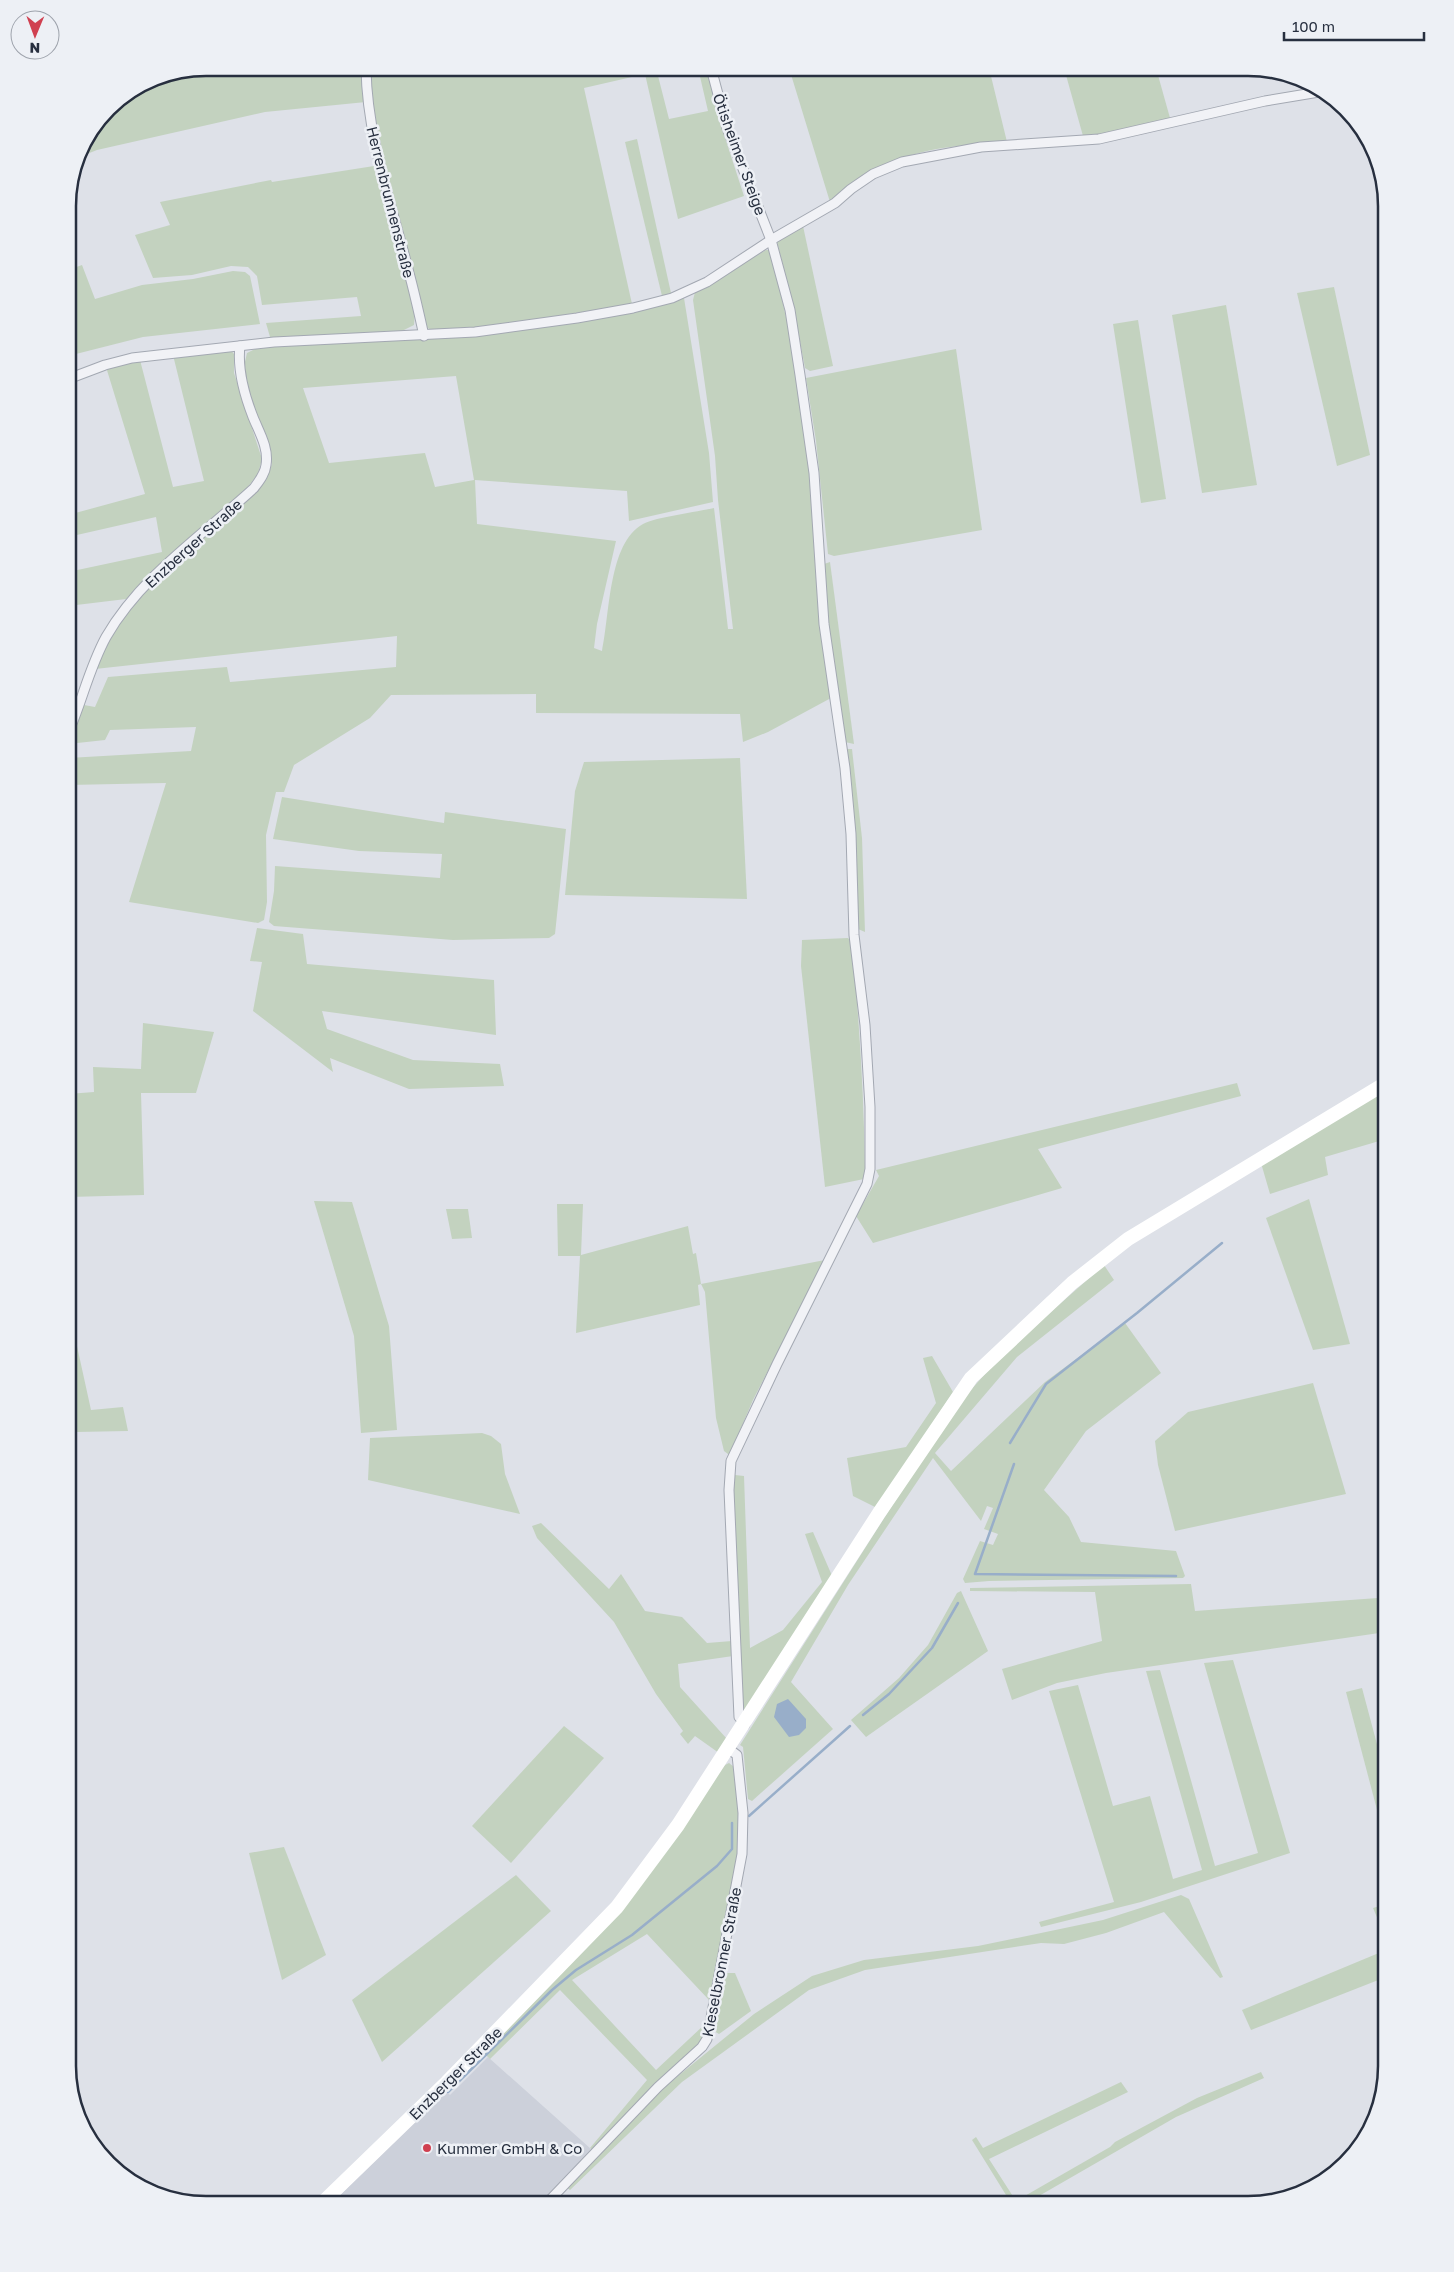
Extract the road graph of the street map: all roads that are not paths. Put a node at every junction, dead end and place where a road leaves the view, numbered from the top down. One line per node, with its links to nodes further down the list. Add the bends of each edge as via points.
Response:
1 (366, 76): 5 (street, Herrenbrunnenstraße, via 374,140)
2 (714, 76): 4 (street, Ötisheimer Steige, via 727,128)
3 (1311, 93): 4 (street, via 1099,139 980,147 902,162 873,174 835,203)
4 (771, 240): 5 (street, via 713,279 687,292 655,302 535,325); 10 (street, Ötisheimer Steige, via 790,310 814,473 824,624 851,834 854,935 865,1025 870,1106 870,1169 867,1184 731,1461 732,1578 739,1717)
5 (424, 336): 6 (street, via 318,339)
6 (240, 346): 7 (street, via 132,358); 8 (street, Enzberger Straße, via 238,363 248,404 266,449 264,474 254,488 161,570 125,608 96,657)
7 (77, 376)
8 (77, 709)
9 (1378, 1088): 10 (main road, Enzberger Straße, via 1128,1239 1066,1289 971,1378 879,1513)
10 (744, 1724): 11 (main road, Enzberger Straße)
11 (728, 1749): 12 (main road, Enzberger Straße, via 617,1908); 13 (street, Kieselbronner Straße, via 737,1755 743,1813 742,1854 708,2039)
12 (330, 2195)
13 (554, 2195)

